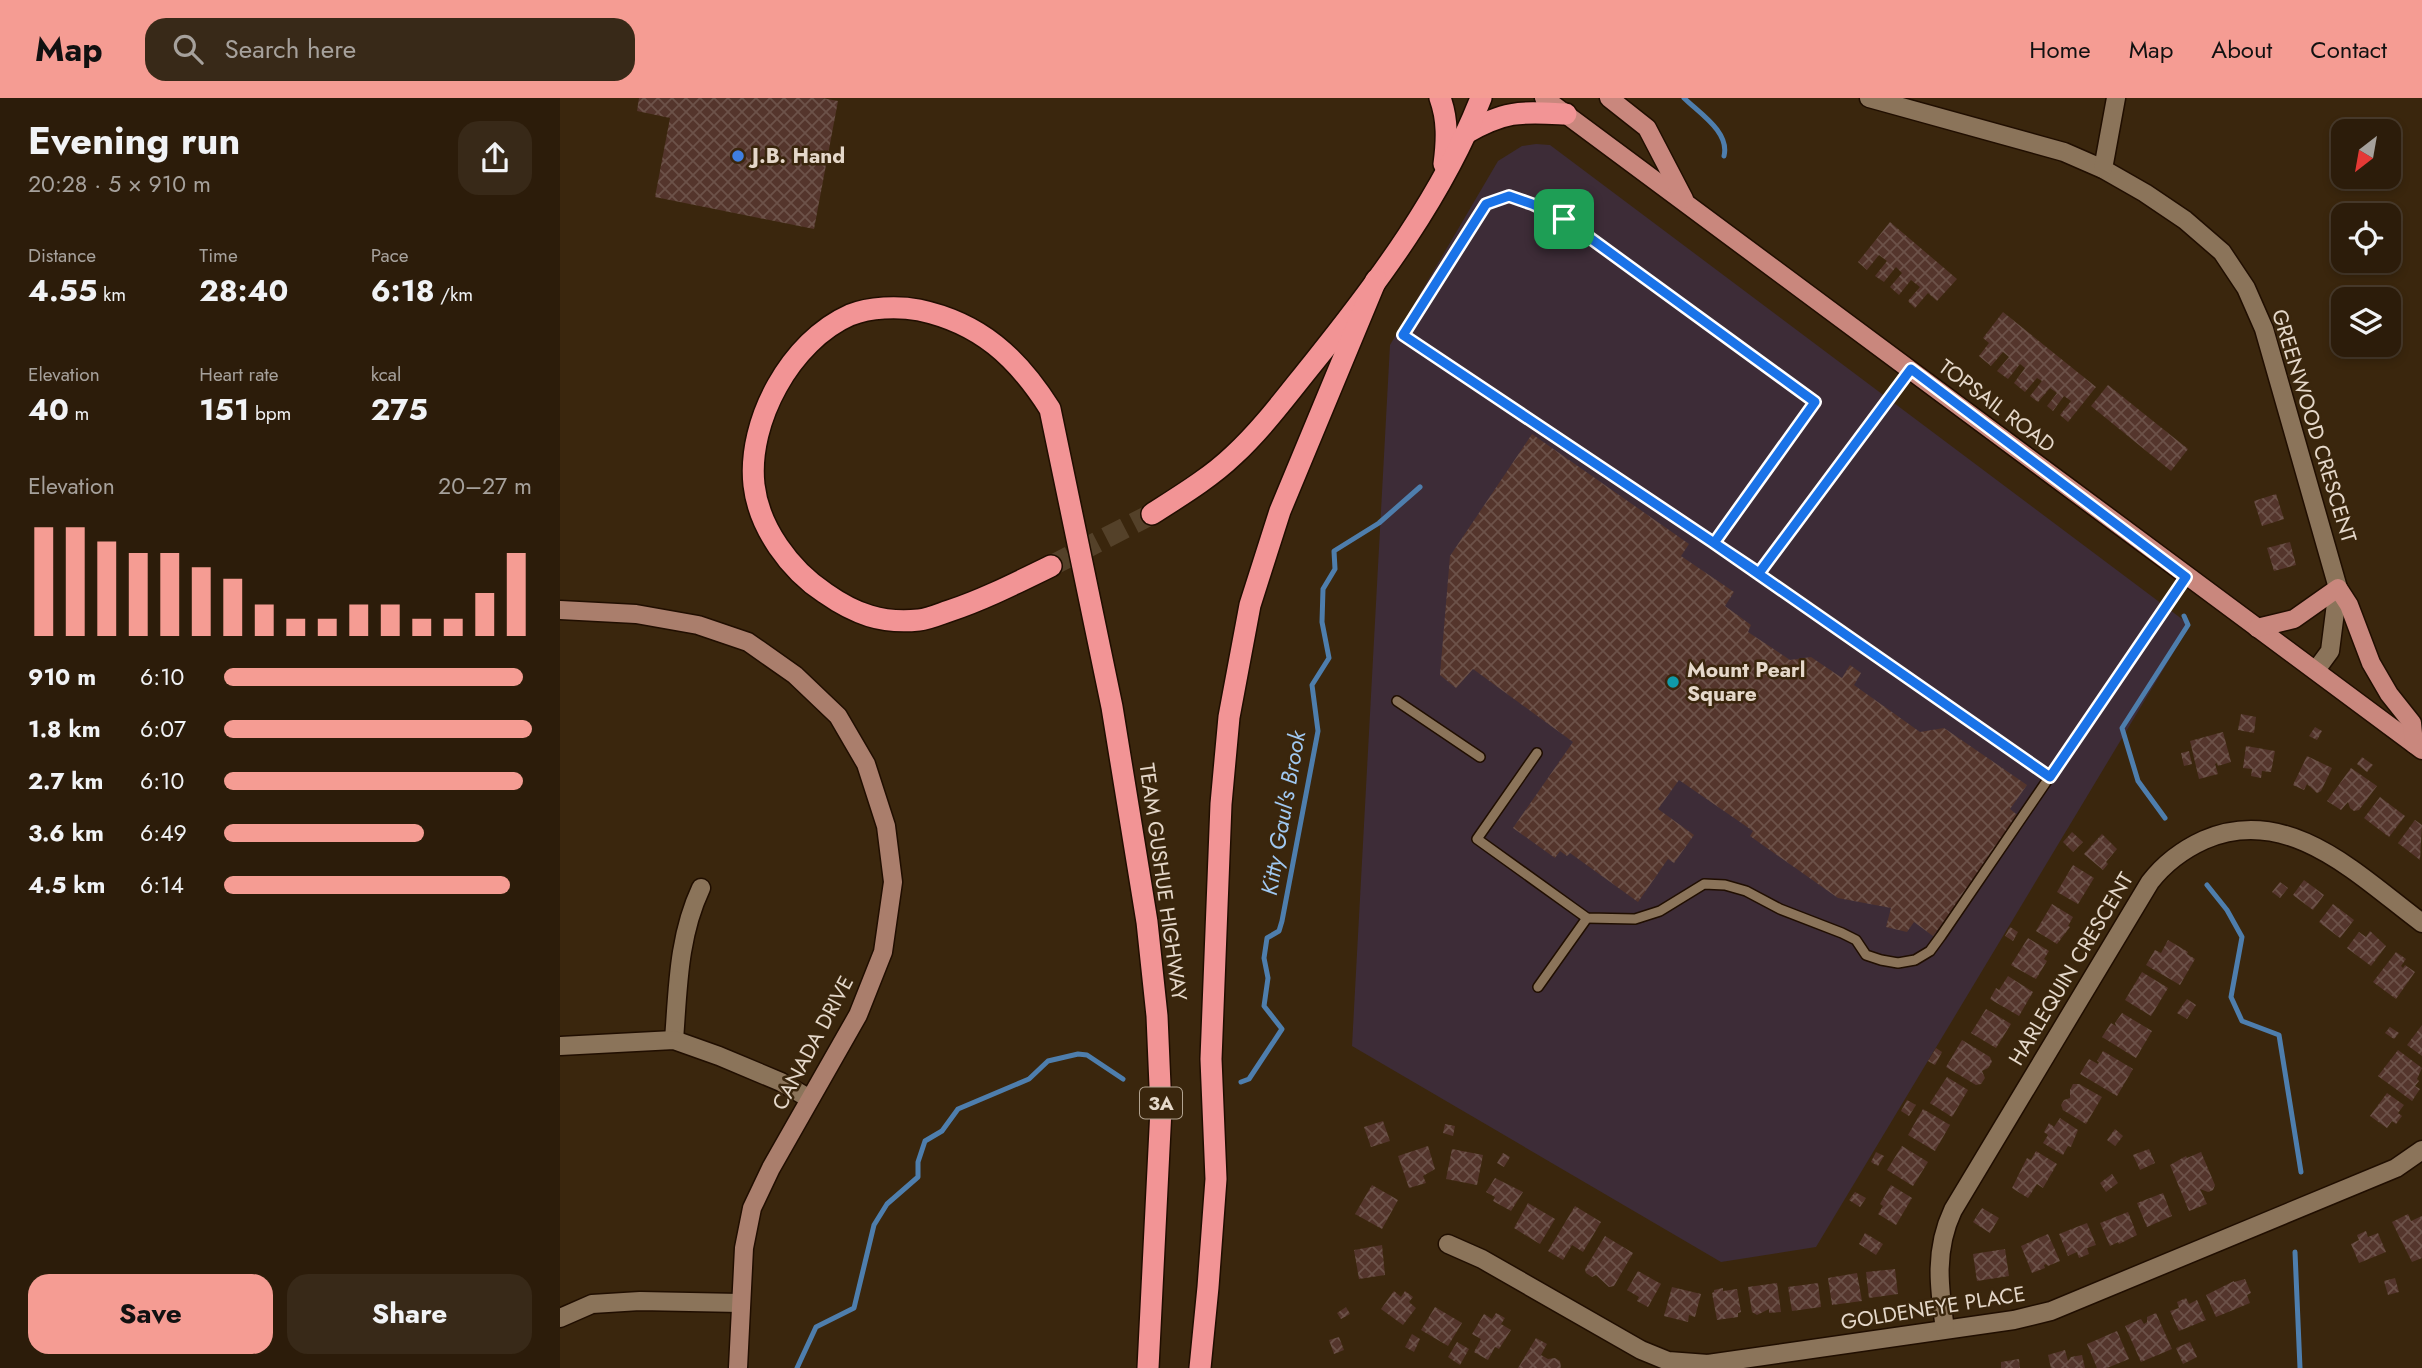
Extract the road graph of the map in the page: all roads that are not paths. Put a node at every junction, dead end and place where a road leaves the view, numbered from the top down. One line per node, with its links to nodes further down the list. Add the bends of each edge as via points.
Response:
1 (1440, 98): 10 (highway, via 1447,138)
2 (1481, 98): 8 (highway)
3 (1544, 98): 7 (main road, TOPSAIL ROAD)
4 (1609, 98): 11 (main road, via 1647,128)
5 (2116, 98): 9 (street)
6 (1878, 99): 9 (street, GREENWOOD CRESCENT, via 2063,152)
7 (1566, 114): 8 (highway, via 1519,112); 11 (main road, TOPSAIL ROAD)
8 (1466, 133): 10 (highway)
9 (2103, 169): 19 (street, GREENWOOD CRESCENT, via 2185,220 2222,253 2246,288 2264,329)
10 (1442, 180): 12 (highway)
11 (1685, 202): 13 (main road, TOPSAIL ROAD)
12 (1376, 280): 14 (highway, via 1271,415 1234,455); 42 (highway, 3A, via 1280,511 1250,605 1229,717 1211,1059 1216,1179)
13 (1911, 369): 17 (lane); 18 (main road, TOPSAIL ROAD)
14 (1152, 514)
15 (1714, 543): 15 (lane, via 1815,402 1564,219 1509,196 1486,204 1403,335); 17 (lane)
16 (1051, 566): 41 (highway, TEAM GUSHUE HIGHWAY / 3A, via 980,601 922,620 886,621 845,607 806,581 763,518 754,486 754,453 765,411 792,363 815,338 853,314 913,309 945,316 975,330 1024,373 1050,409 1112,707 1154,990 1161,1109)
17 (1759, 573): 27 (lane)
18 (2186, 577): 21 (main road, TOPSAIL ROAD); 27 (lane)
19 (2338, 587): 21 (main road, via 2294,619); 22 (street, GREENWOOD CRESCENT, via 2330,651); 24 (main road, via 2371,663 2412,723)
20 (560, 610): 34 (street, CANADA DRIVE, via 636,614 698,625 748,642 795,675 838,716 866,764 886,826 893,882 883,952 858,1015)
21 (2257, 628): 22 (main road, TOPSAIL ROAD)
22 (2316, 670): 24 (main road, TOPSAIL ROAD)
23 (1397, 701): 26 (lane)
24 (2418, 747)
25 (1537, 753): 29 (lane, via 1477,839)
26 (1480, 757)
27 (2050, 777): 29 (lane, via 1941,936 1915,960 1898,963 1866,955 1856,940 1842,933 1725,885 1704,884 1660,911 1634,919)
28 (701, 888): 32 (street, via 681,949)
29 (1587, 918): 31 (lane)
30 (2422, 923): 39 (street, HARLEQUIN CRESCENT, via 2332,855 2278,832 2225,833 2167,863 2150,882 1953,1210 1943,1235 1938,1273)
31 (1538, 987)
32 (674, 1040): 33 (street); 34 (street, via 781,1082)
33 (560, 1046)
34 (810, 1099): 37 (street, CANADA DRIVE, via 752,1208)
35 (2422, 1150): 39 (street, GOLDENEYE PLACE, via 2396,1168 2068,1306 2014,1320)
36 (1447, 1244): 39 (street, GOLDENEYE PLACE, via 1493,1265 1641,1350 1682,1364)
37 (740, 1303): 38 (street, via 592,1304); 40 (street, CANADA DRIVE)
38 (560, 1318)
39 (1945, 1329)
40 (738, 1368)
41 (1148, 1368)
42 (1200, 1368)

